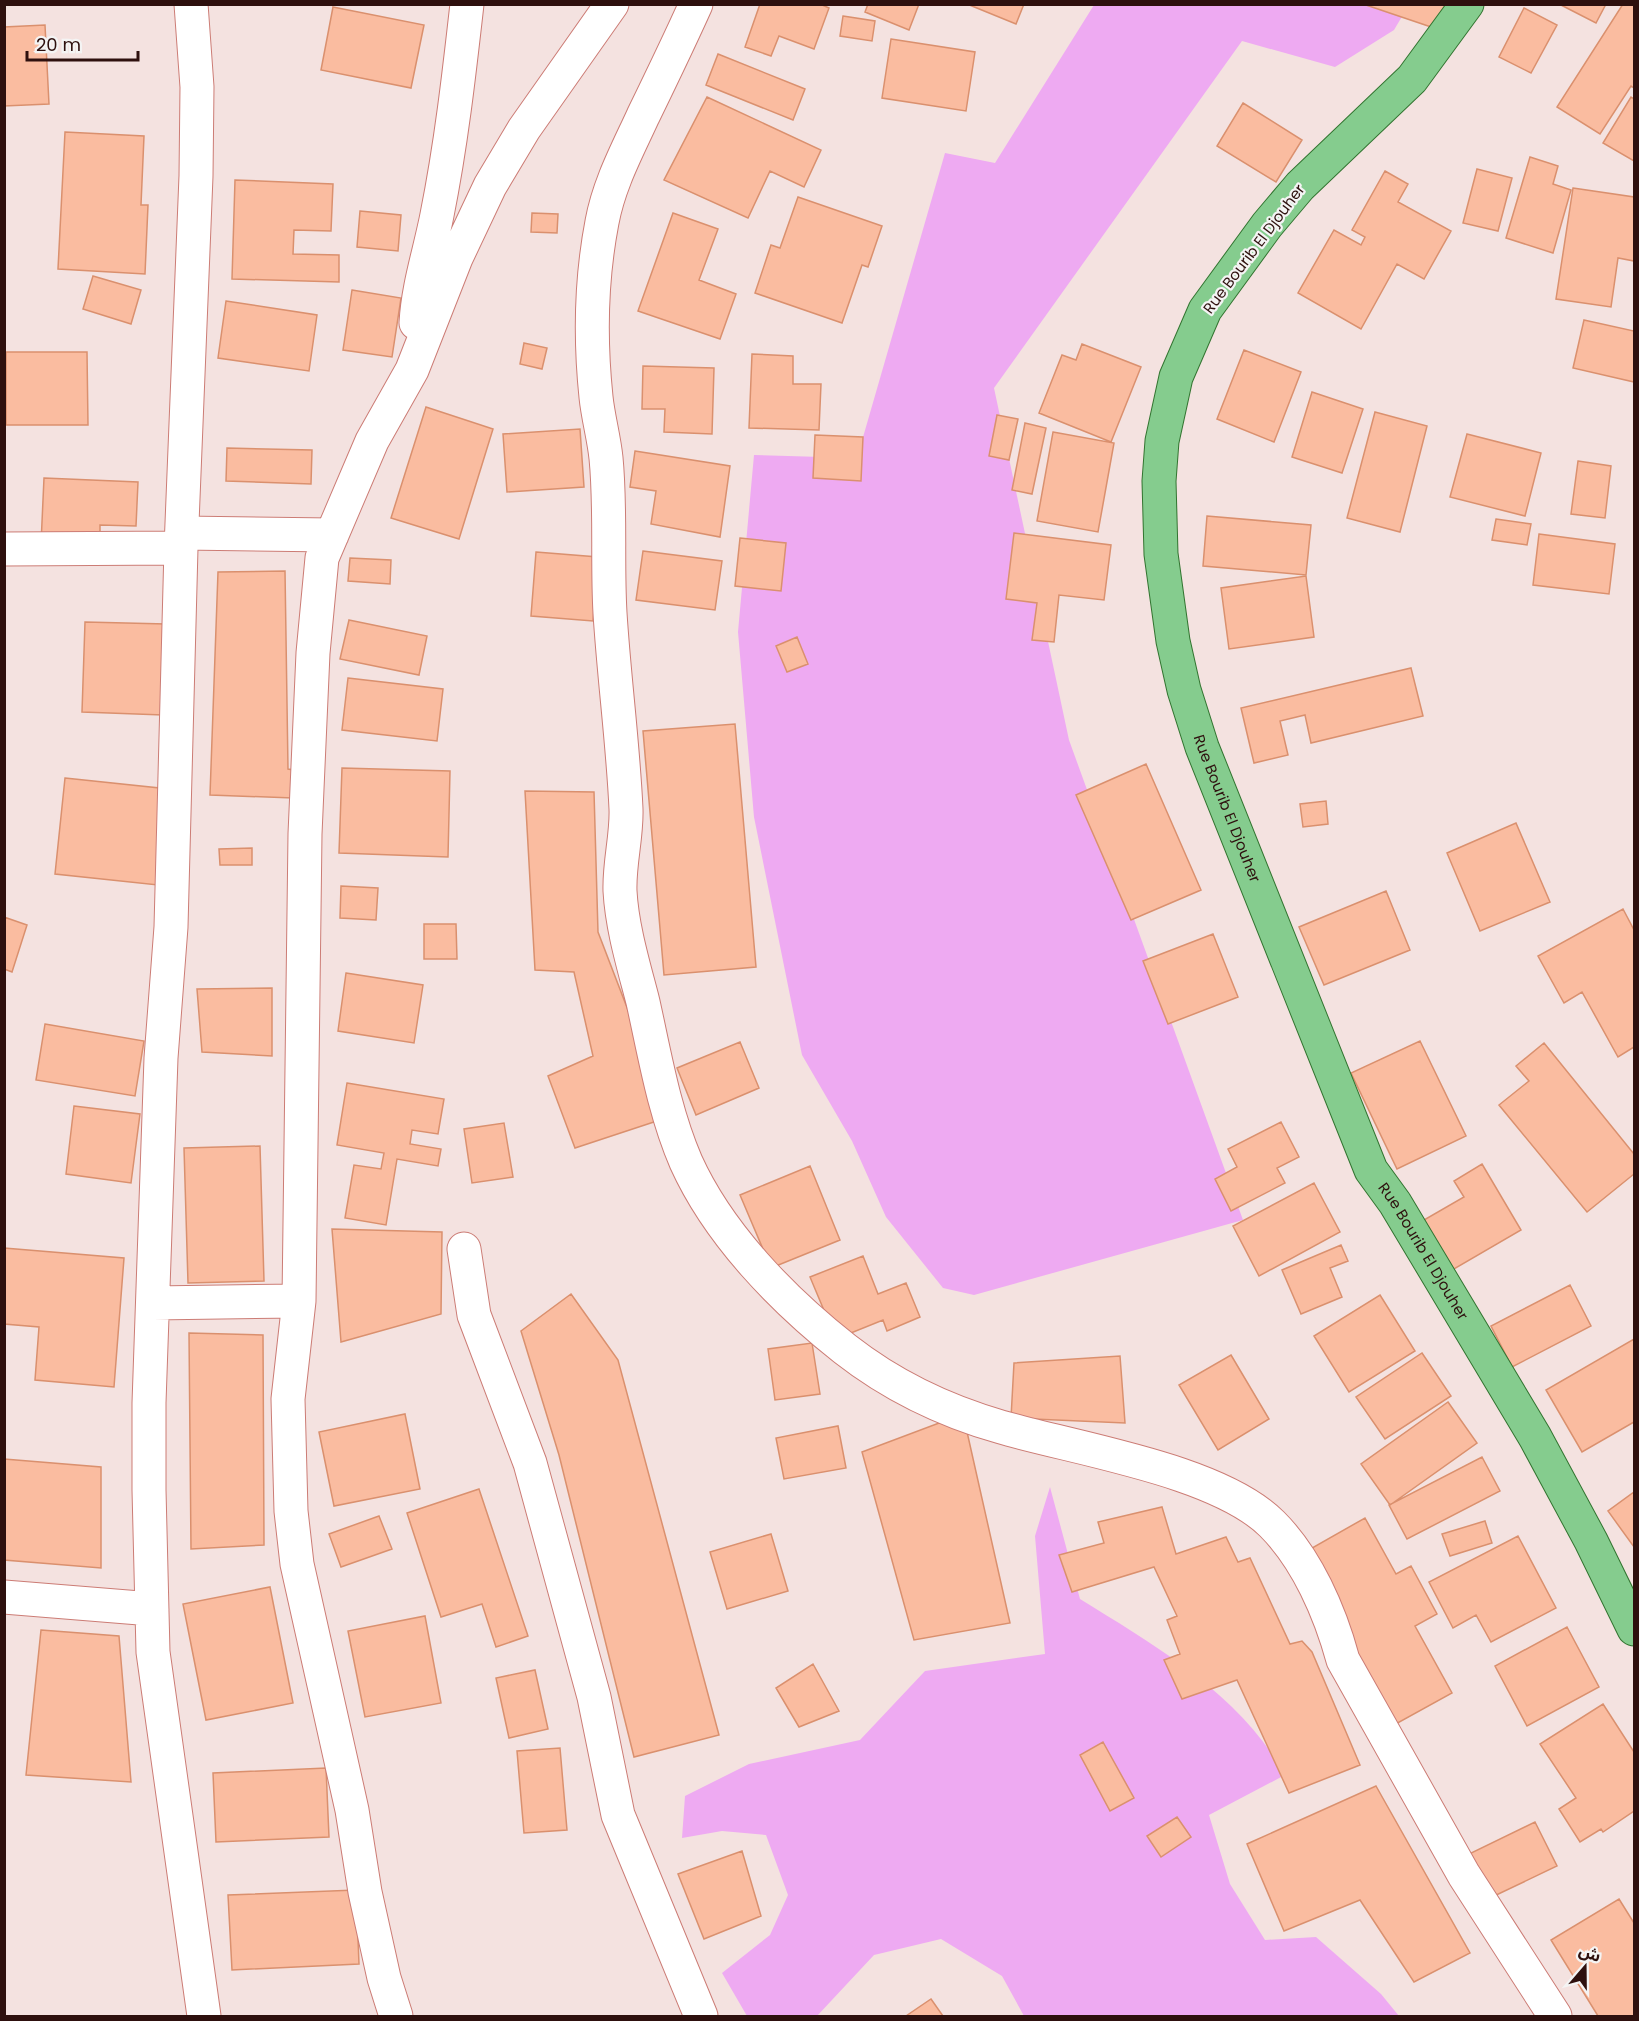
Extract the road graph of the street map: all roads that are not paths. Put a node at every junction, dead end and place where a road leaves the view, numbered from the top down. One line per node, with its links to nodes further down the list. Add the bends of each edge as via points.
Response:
1 (191, 4): 7 (street, via 197,98)
2 (467, 4): 6 (street, via 452,129 417,302)
3 (612, 4): 6 (street, via 524,129 490,186 456,258)
4 (696, 4): 19 (street, via 607,198 594,267 593,306 596,398 606,459 610,612 626,814 620,896 669,1117 685,1158 712,1209 765,1274 821,1329 891,1382 1001,1427 1189,1479 1242,1502 1270,1521 1311,1581 1333,1624 1343,1660 1464,1875)
5 (1467, 4): 15 (main road, Rue Bourib El Djouher, via 1412,79 1300,186 1205,310 1176,377 1162,441 1159,515 1165,595 1184,690 1203,747 1371,1170 1395,1203 1535,1437)
6 (412, 370): 8 (street, via 372,441)
7 (181, 540): 8 (street, via 294,535); 9 (street); 12 (street, via 171,927 161,1058)
8 (327, 547): 11 (street, via 313,653 305,834)
9 (4, 549)
10 (464, 1249): 18 (street, via 474,1315 530,1463 594,1697 618,1815)
11 (299, 1301): 12 (street); 17 (street, via 288,1399 291,1511 297,1564 352,1810 365,1892)
12 (153, 1303): 14 (street, via 149,1479)
13 (4, 1597): 14 (street)
14 (152, 1609): 16 (street, via 153,1652)
15 (1635, 1629)
16 (204, 2016)
17 (396, 2016)
18 (701, 2016)
19 (1555, 2016)

